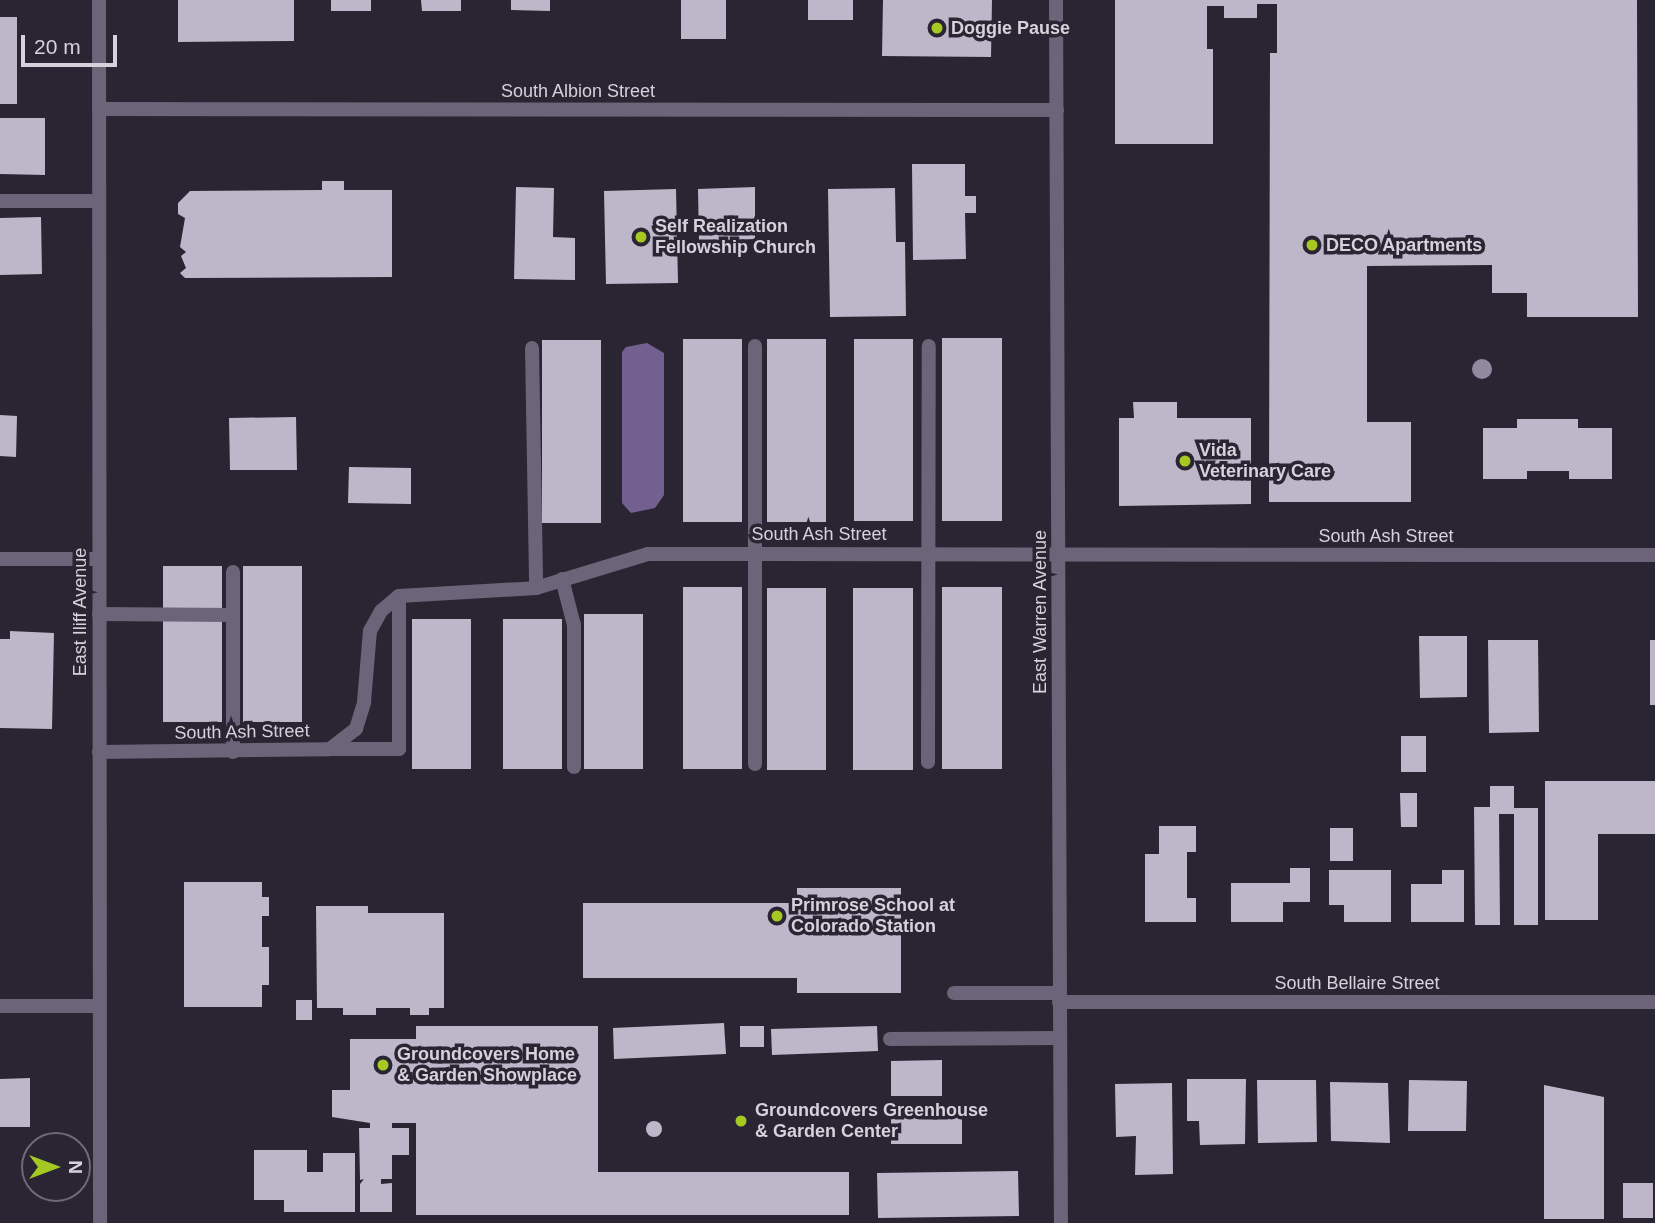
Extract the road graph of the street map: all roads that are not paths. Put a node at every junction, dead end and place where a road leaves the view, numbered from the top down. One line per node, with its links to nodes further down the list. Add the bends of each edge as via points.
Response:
1 (99, 0): 3 (street, East Iliff Avenue)
2 (1056, 0): 4 (street, East Warren Avenue)
3 (99, 109): 4 (street, South Albion Street); 6 (street, East Iliff Avenue)
4 (1057, 110): 12 (street, East Warren Avenue)
5 (0, 201): 6 (street)
6 (99, 201): 15 (street, East Iliff Avenue)
7 (929, 345): 11 (street)
8 (755, 346): 10 (street)
9 (532, 348): 18 (street)
10 (755, 554): 11 (street, South Ash Street); 17 (street, South Ash Street, via 648,554); 26 (street)
11 (929, 554): 12 (street, South Ash Street); 25 (street)
12 (1059, 554): 13 (street, South Ash Street); 29 (street, East Warren Avenue)
13 (1655, 555)
14 (0, 559): 15 (street)
15 (99, 559): 20 (street, East Iliff Avenue)
16 (233, 572): 21 (street)
17 (562, 579): 18 (street, South Ash Street); 27 (street, via 574,625)
18 (537, 588): 19 (street, South Ash Street)
19 (399, 596): 22 (street, South Ash Street, via 381,611 370,631 364,702 356,729); 22 (street, via 399,749)
20 (99, 614): 21 (street); 23 (street, East Iliff Avenue)
21 (233, 614): 24 (street)
22 (330, 749): 24 (street, South Ash Street)
23 (99, 752): 24 (street, South Ash Street); 32 (street, East Iliff Avenue)
24 (233, 752)
25 (928, 762)
26 (755, 764)
27 (574, 767)
28 (954, 993): 29 (street, South Bellaire Street)
29 (1059, 998): 30 (street, South Bellaire Street); 33 (street, East Warren Avenue)
30 (1655, 1002)
31 (0, 1006): 32 (street)
32 (99, 1006): 35 (street, East Iliff Avenue)
33 (1059, 1038): 34 (street); 36 (street, East Warren Avenue)
34 (890, 1040)
35 (100, 1223)
36 (1061, 1223)

